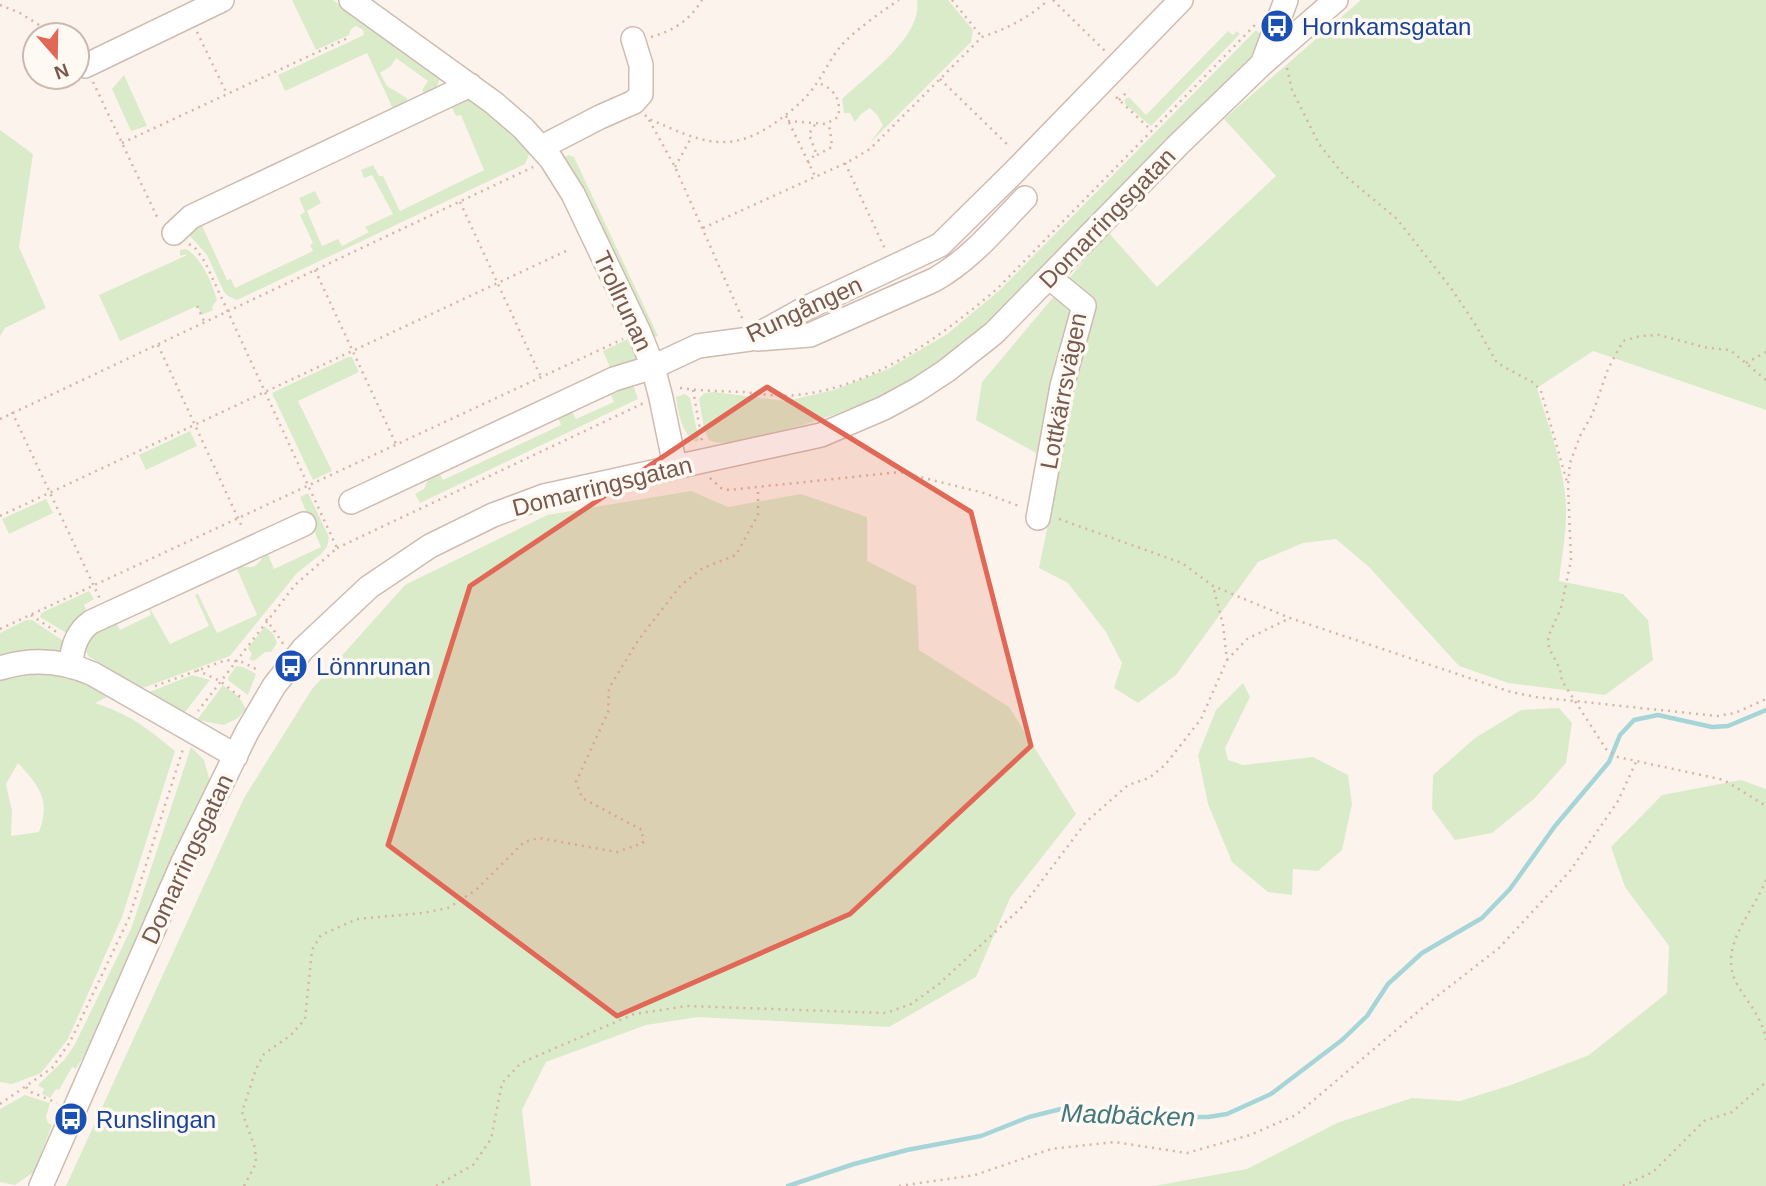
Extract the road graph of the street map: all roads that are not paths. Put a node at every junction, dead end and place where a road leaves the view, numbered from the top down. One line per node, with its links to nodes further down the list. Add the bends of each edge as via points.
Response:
1 (222, 0): 7 (street)
2 (351, 0): 9 (street, Trollrunan)
3 (1181, 0): 14 (street, Rungången, via 940,245 804,309)
4 (1286, 0): 8 (street)
5 (1336, 0): 8 (street, Domarringsgatan)
6 (634, 39): 10 (street, via 641,65 641,110)
7 (91, 63)
8 (1262, 64): 13 (street, Domarringsgatan)
9 (470, 85): 10 (street, Trollrunan); 12 (street, via 191,217)
10 (546, 153): 15 (street, Trollrunan, via 573,194)
11 (1025, 198): 14 (street, via 972,253 934,280 810,335)
12 (174, 233)
13 (1050, 278): 16 (street, Domarringsgatan, via 977,347 884,408 821,435); 18 (street, Lottkärrsvägen, via 1084,306 1062,386)
14 (750, 340): 15 (street, Rungången, via 698,346)
15 (653, 367): 16 (street, Trollrunan); 17 (street, Rungången, via 614,379)
16 (675, 466): 22 (street, Domarringsgatan, via 544,496 493,515 391,570 303,649 274,686)
17 (351, 502)
18 (1039, 515)
19 (304, 524): 20 (street, via 83,628)
20 (73, 655): 21 (street); 22 (street, via 134,698)
21 (0, 668)
22 (236, 756): 23 (street, Domarringsgatan, via 183,862)
23 (41, 1186)

